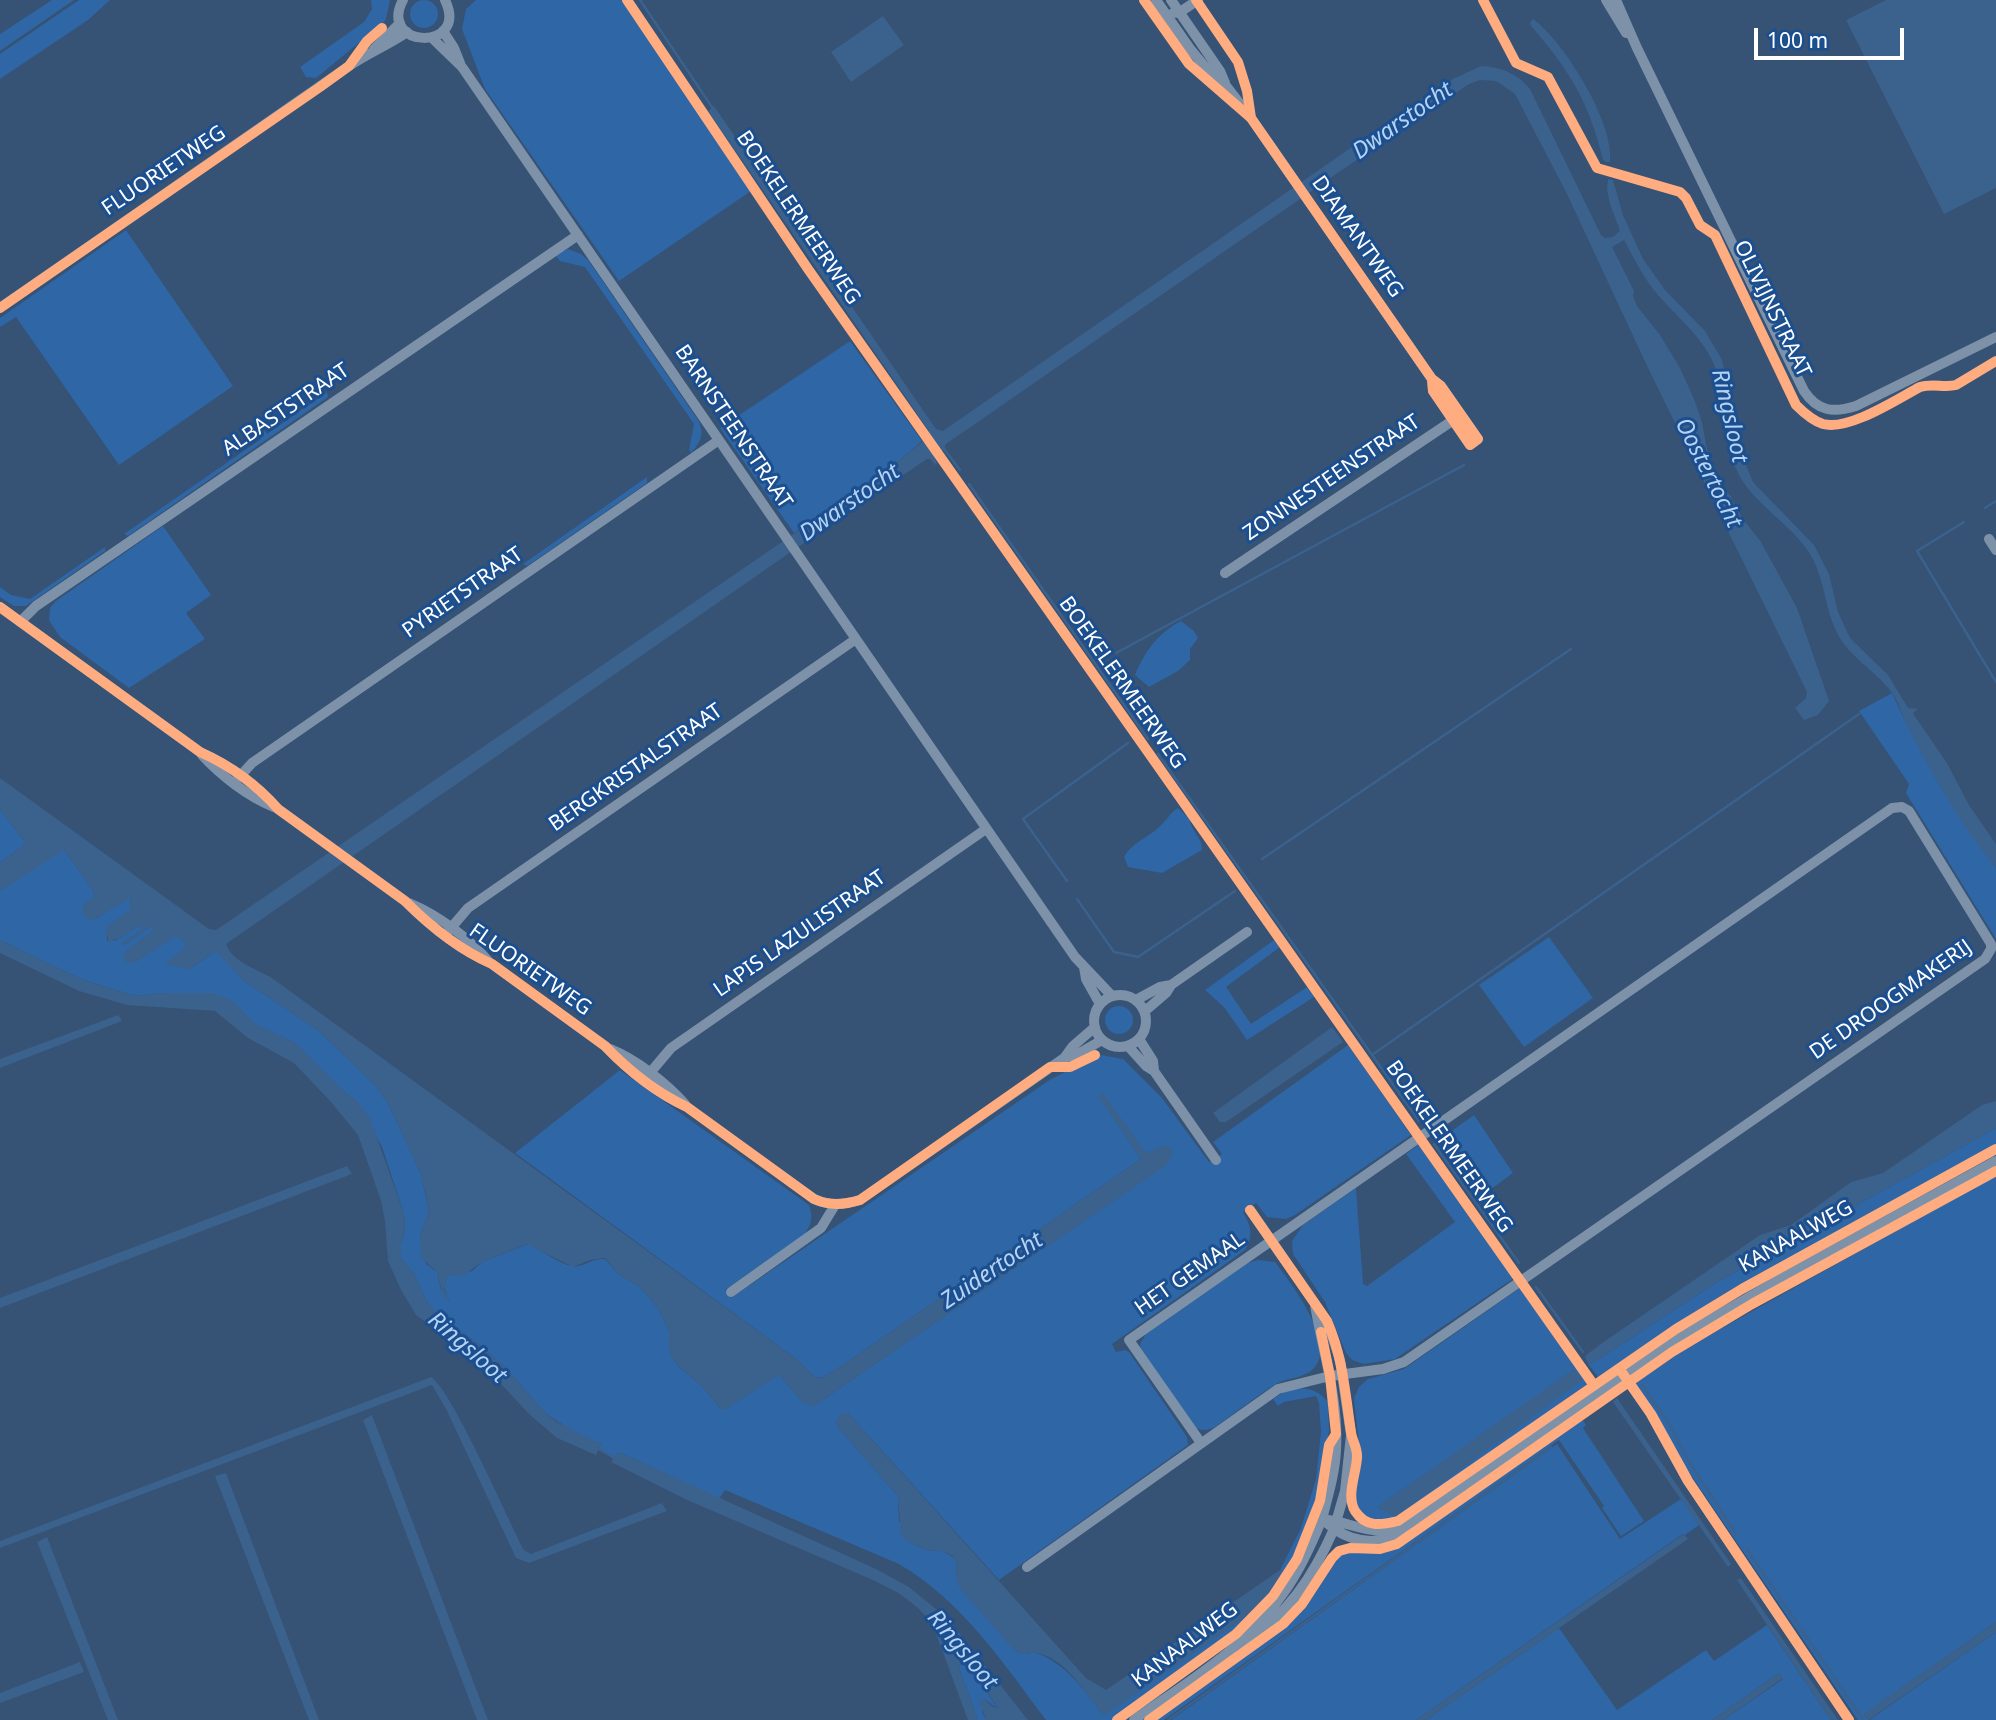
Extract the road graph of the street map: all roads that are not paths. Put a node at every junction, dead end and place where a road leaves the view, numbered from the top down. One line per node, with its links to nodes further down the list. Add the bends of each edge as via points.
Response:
1 (403, 0): 10 (street)
2 (1156, 0): 9 (street, DIAMANTWEG)
3 (1198, 0): 8 (street)
4 (1606, 0): 14 (street, OLIVIJNSTRAAT)
5 (1616, 0): 14 (street, OLIVIJNSTRAAT)
6 (1174, 1): 8 (street, DIAMANTWEG); 9 (street)
7 (450, 3): 11 (street)
8 (1180, 12): 9 (street); 17 (street, DIAMANTWEG)
9 (1166, 15): 17 (street, DIAMANTWEG, via 1206,68)
10 (400, 23): 12 (street); 15 (street, FLUORIETWEG)
11 (443, 31): 13 (street); 16 (street, BARNSTEENSTRAAT)
12 (407, 32): 13 (street, via 416,38); 15 (street, FLUORIETWEG)
13 (432, 38): 16 (street, BARNSTEENSTRAAT)
14 (1637, 48): 20 (street, OLIVIJNSTRAAT, via 1804,391 1815,405 1835,412 1856,406)
15 (374, 49): 19 (street, FLUORIETWEG)
16 (461, 67): 18 (street, BARNSTEENSTRAAT)
17 (1227, 87): 21 (street, DIAMANTWEG, via 1441,386)
18 (578, 234): 22 (street, BARNSTEENSTRAAT); 27 (street, ALBASTSTRAAT, via 36,606)
19 (0, 308)
20 (1996, 337)
21 (1457, 418): 25 (street, ZONNESTEENSTRAAT)
22 (719, 440): 28 (street, BARNSTEENSTRAAT); 29 (street, PYRIETSTRAAT, via 252,762)
23 (1989, 539): 24 (street)
24 (1996, 550)
25 (1225, 573)
26 (0, 607): 27 (street, FLUORIETWEG)
27 (20, 622): 29 (street, FLUORIETWEG, via 200,752 211,765)
28 (856, 639): 30 (street, BARNSTEENSTRAAT); 31 (street, BERGKRISTALSTRAAT, via 468,908)
29 (237, 779): 31 (street, FLUORIETWEG, via 263,803 330,846 421,917)
30 (986, 829): 33 (street, BARNSTEENSTRAAT); 45 (street, LAPIS LAZULISTRAAT, via 671,1048)
31 (448, 931): 45 (street, FLUORIETWEG, via 473,956 492,964)
32 (1247, 932): 34 (street)
33 (1084, 967): 35 (street, BARNSTEENSTRAAT); 37 (street, BARNSTEENSTRAAT)
34 (1171, 985): 36 (street); 38 (street)
35 (1112, 996): 36 (street); 37 (street)
36 (1136, 1000): 38 (street)
37 (1100, 1004): 39 (street)
38 (1145, 1011): 40 (street)
39 (1095, 1027): 41 (street); 43 (street)
40 (1139, 1039): 42 (street); 44 (street)
41 (1102, 1040): 42 (street); 43 (street)
42 (1128, 1046): 44 (street)
43 (1064, 1058): 48 (street, via 859,1200)
44 (1154, 1071): 46 (street)
45 (646, 1077): 48 (street, FLUORIETWEG, via 670,1099 814,1199)
46 (1216, 1160)
47 (1996, 1161): 54 (street, KANAALWEG, via 1775,1282)
48 (835, 1205): 51 (street, via 821,1228)
49 (1250, 1210): 50 (street)
50 (1272, 1241): 52 (street); 53 (street, DE DROOGMAKERIJ, via 1892,808 1902,807 1911,814 1991,944 1985,959 1404,1362); 56 (street, HET GEMAAL, via 1129,1340)
51 (731, 1292)
52 (1315, 1304): 53 (street, via 1328,1321); 55 (street)
53 (1344, 1374): 55 (street); 58 (street, via 1351,1435 1349,1471)
54 (1623, 1374): 58 (street, KANAALWEG, via 1418,1518 1379,1532); 62 (street, via 1688,1481)
55 (1330, 1376): 56 (street, via 1278,1389); 57 (street, via 1336,1451)
56 (1201, 1443): 59 (street)
57 (1322, 1519): 58 (street, KANAALWEG); 60 (street, KANAALWEG, via 1281,1597)
58 (1335, 1525): 60 (street, KANAALWEG, via 1313,1573 1284,1611 1248,1643)
59 (1027, 1567)
60 (1223, 1656): 61 (street, KANAALWEG)
61 (1134, 1720)
62 (1849, 1720)

